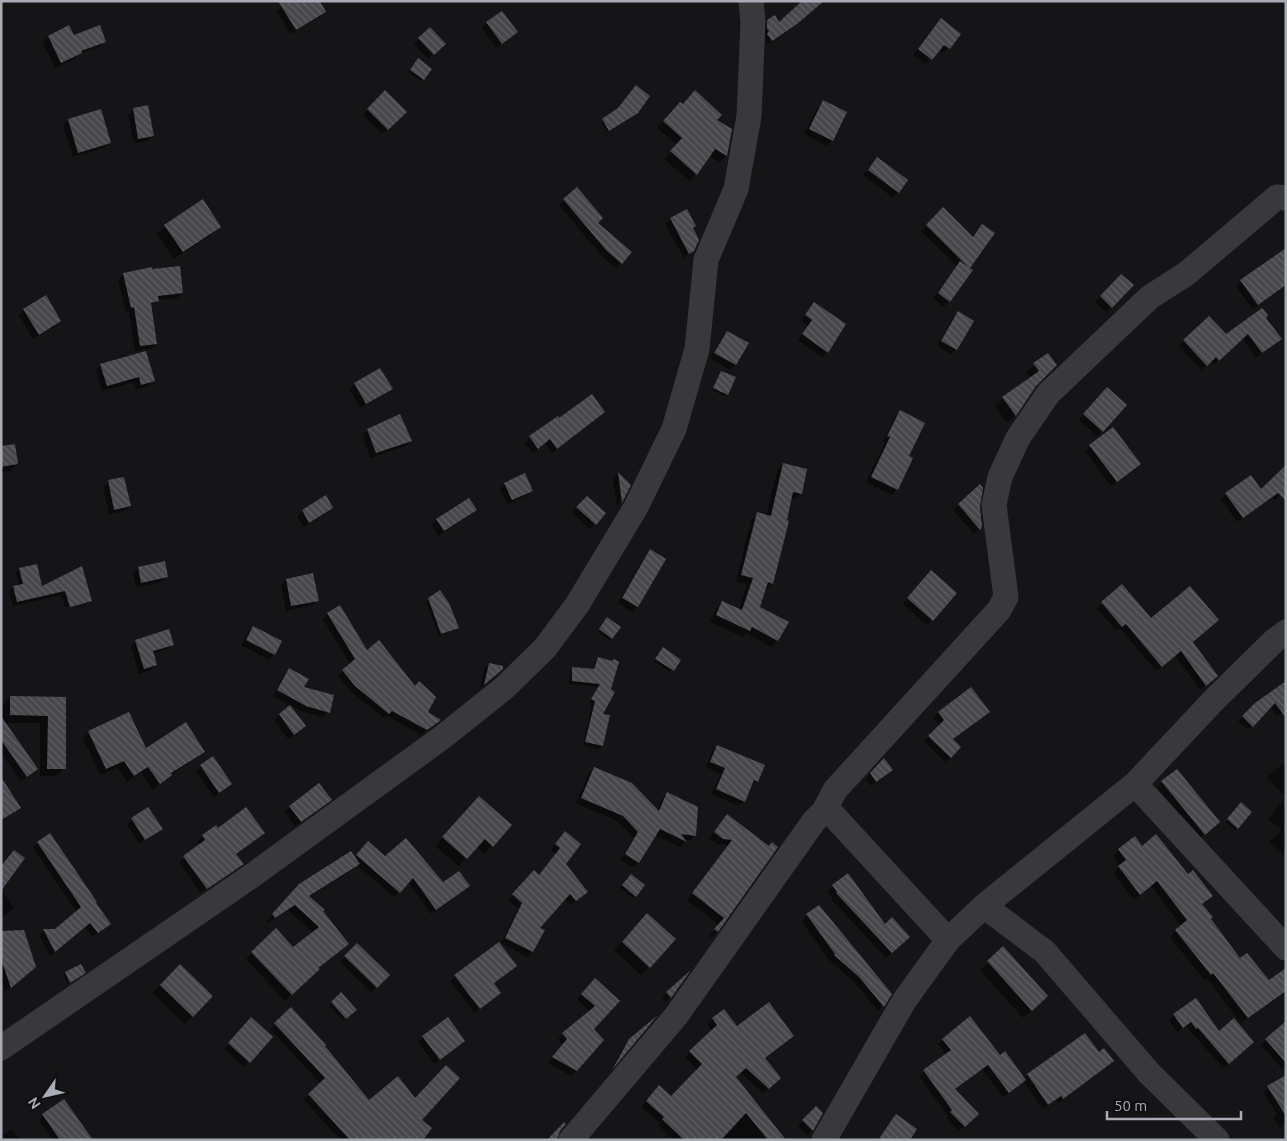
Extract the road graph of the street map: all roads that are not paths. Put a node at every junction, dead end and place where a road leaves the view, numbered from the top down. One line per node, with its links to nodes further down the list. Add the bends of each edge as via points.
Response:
1 (751, 1): 9 (street, via 749,116 736,188 706,260 697,349 674,429 636,507 577,605 545,648 504,688 444,736 253,875)
2 (1286, 198): 5 (street, via 1277,197 1186,274 1150,297 1048,394 1018,438 1000,477 994,505 1006,597 999,610 835,790)
3 (1286, 632): 4 (street, via 1221,693)
4 (1135, 784): 6 (street); 8 (street)
5 (824, 811): 7 (street, via 832,814); 10 (street, via 676,1016)
6 (984, 906): 7 (street); 12 (street, via 1045,952 1149,1073)
7 (948, 940): 11 (street, via 904,1001)
8 (1286, 948)
9 (1, 1048)
10 (571, 1140)
11 (824, 1140)
12 (1217, 1140)

